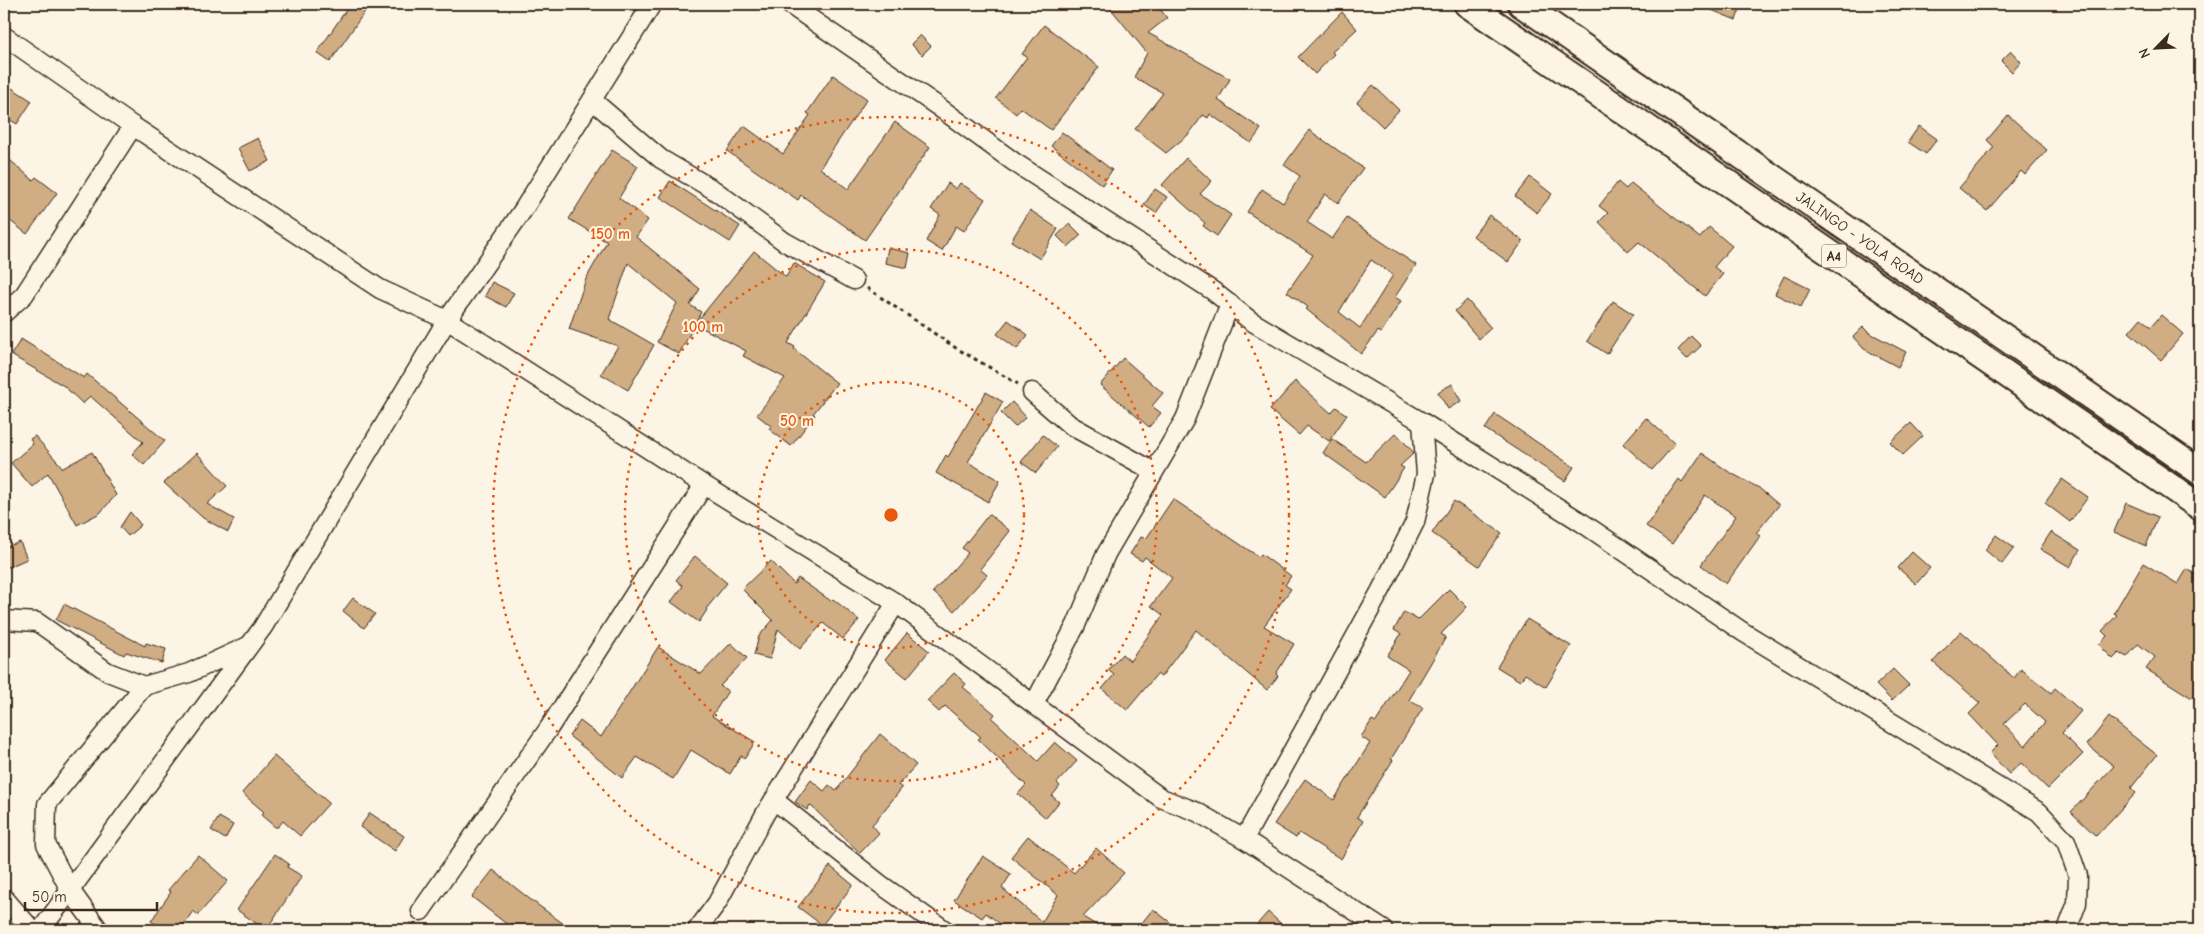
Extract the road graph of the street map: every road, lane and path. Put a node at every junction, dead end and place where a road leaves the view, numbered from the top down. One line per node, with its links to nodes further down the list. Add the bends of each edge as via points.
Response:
1 (652, 4): 6 (street)
2 (788, 4): 9 (street, via 1014,162)
3 (1467, 4): 17 (highway, A4)
4 (1522, 4): 15 (highway, JALINGO - YOLA ROAD / A4)
5 (4, 36): 7 (street)
6 (592, 100): 8 (street, via 661,159 714,190 785,242); 11 (street, via 523,210)
7 (133, 126): 10 (street, via 24,295); 11 (street, via 380,289)
8 (854, 280): 12 (path, via 956,348)
9 (1230, 304): 13 (street, via 1251,321); 14 (street, via 1185,419)
10 (4, 313)
11 (447, 320): 16 (street); 20 (street)
12 (1032, 392): 14 (street, via 1070,425)
13 (1422, 422): 24 (street, via 1426,474 1415,522 1382,590); 34 (street, via 1581,522 1743,632 2039,812 2066,842 2078,876 2077,903)
14 (1153, 471): 22 (street, via 1106,554 1076,624)
15 (2200, 472)
16 (704, 485): 18 (street); 27 (street, via 549,728)
17 (2200, 508)
18 (896, 603): 22 (street); 23 (street)
19 (4, 620): 21 (street, via 37,622 108,672)
20 (250, 644): 21 (street, via 189,673); 25 (street)
21 (144, 686): 25 (street, via 47,804 46,844)
22 (1034, 704): 24 (street, via 1161,798 1198,812)
23 (774, 800): 31 (street, via 717,903); 32 (street, via 880,884)
24 (1244, 839): 33 (street)
25 (70, 890): 29 (street); 30 (street)
26 (4, 898): 28 (street)
27 (421, 911)
28 (32, 930)
29 (41, 930)
30 (99, 930)
31 (697, 930)
32 (945, 930)
33 (1384, 930)
34 (2067, 930)

